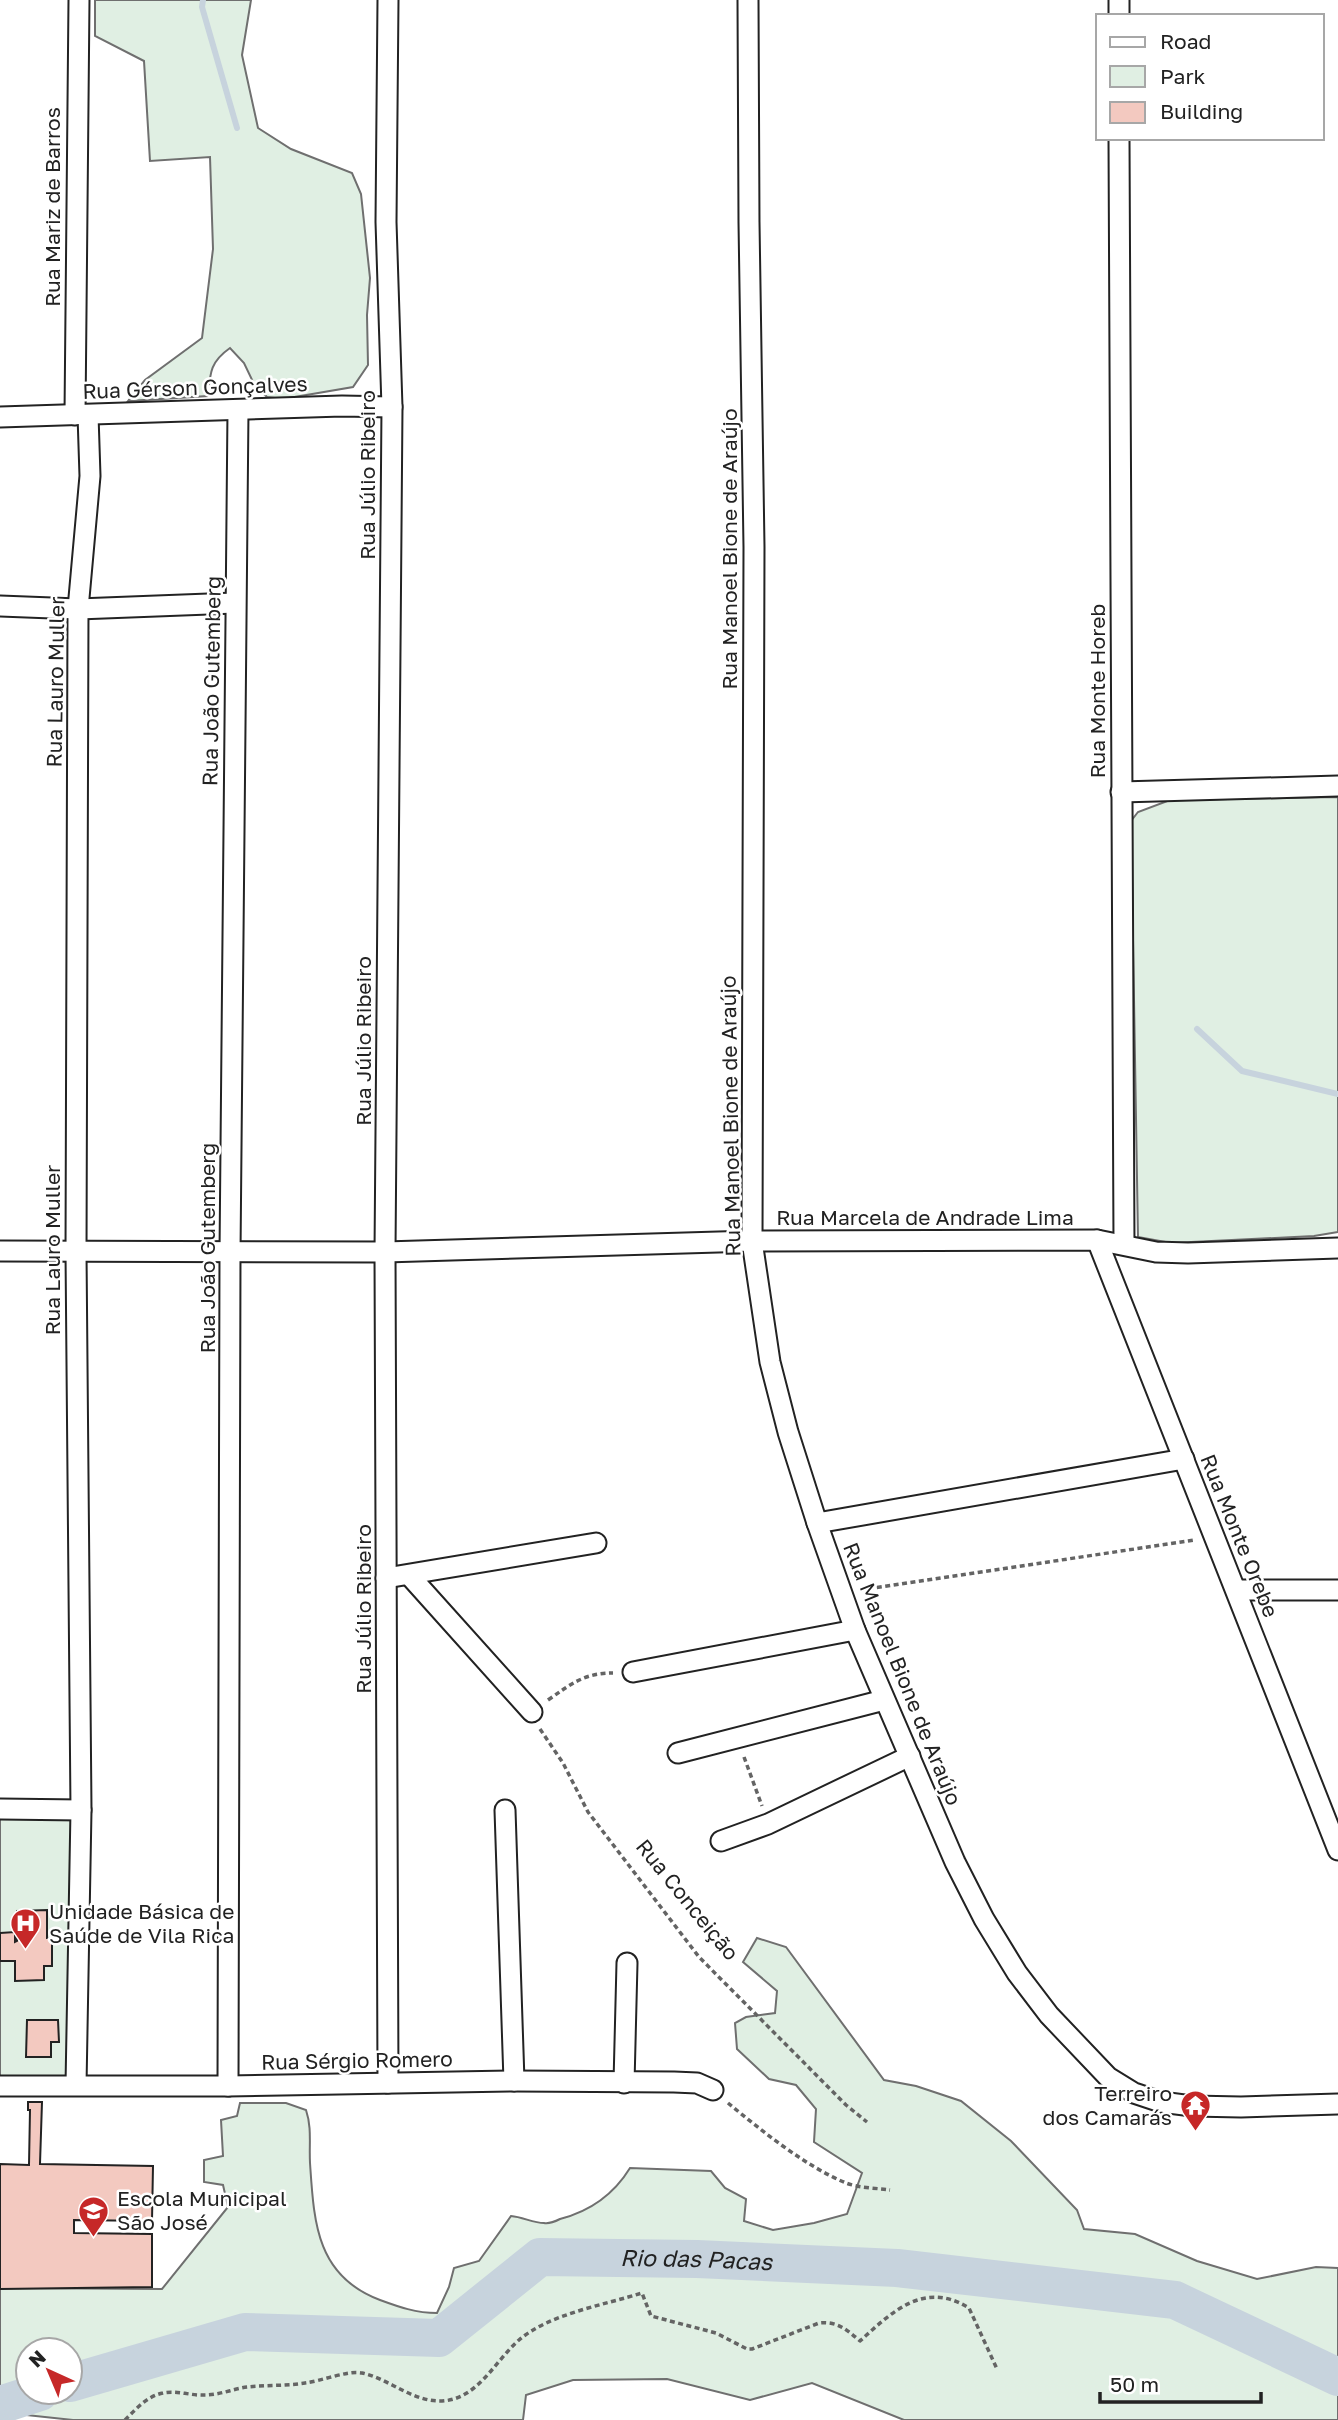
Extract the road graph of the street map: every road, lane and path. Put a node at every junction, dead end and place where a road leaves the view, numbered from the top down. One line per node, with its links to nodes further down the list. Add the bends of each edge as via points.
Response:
1 (79, 0): 7 (street, Rua Mariz de Barros)
2 (388, 0): 5 (street, Rua Júlio Ribeiro, via 386,222)
3 (748, 0): 15 (street, Rua Manoel Bione de Araújo, via 754,547)
4 (1119, 140): 13 (street, Rua Monte Horeb)
5 (392, 407): 6 (street, Rua Gérson Gonçalves); 19 (street, Rua Júlio Ribeiro)
6 (238, 410): 7 (street, Rua Gérson Gonçalves); 9 (street, Rua João Gutemberg)
7 (81, 415): 8 (street, Rua Gérson Gonçalves); 11 (street, Rua Lauro Muller, via 90,476)
8 (0, 417)
9 (235, 603): 11 (street); 21 (street, Rua João Gutemberg)
10 (0, 606): 11 (street)
11 (78, 609): 20 (street, Rua Lauro Muller)
12 (1338, 786): 13 (street)
13 (1121, 792): 16 (street, Rua Monte Horeb)
14 (1097, 1240): 15 (street, Rua Marcela de Andrade Lima); 16 (street, Rua Marcela de Andrade Lima); 22 (street, Rua Monte Orebe)
15 (752, 1241): 19 (street, Rua Marcela de Andrade Lima); 23 (street, Rua Manoel Bione de Araújo, via 770,1362)
16 (1124, 1244): 17 (street, Rua Marcela de Andrade Lima, via 1188,1253)
17 (1338, 1248)
18 (0, 1251): 20 (street, Rua Marcela de Andrade Lima)
19 (385, 1251): 21 (street, Rua Marcela de Andrade Lima); 27 (street, Rua Júlio Ribeiro)
20 (76, 1252): 21 (street, Rua Marcela de Andrade Lima); 39 (street, Rua Lauro Muller)
21 (230, 1253): 50 (street, Rua João Gutemberg)
22 (1184, 1459): 23 (street); 24 (street, Rua Monte Orebe)
23 (817, 1523): 30 (street, Rua Manoel Bione de Araújo)
24 (1215, 1537): 28 (street, Rua Monte Orebe); 30 (path)
25 (596, 1543): 26 (street)
26 (409, 1574): 27 (street); 34 (street)
27 (386, 1578): 46 (street, Rua Júlio Ribeiro)
28 (1237, 1590): 29 (street); 43 (street, Rua Monte Orebe)
29 (1338, 1590)
30 (841, 1592): 31 (street, Rua Manoel Bione de Araújo)
31 (855, 1630): 32 (street); 33 (street, Rua Manoel Bione de Araújo)
32 (633, 1672): 34 (path, via 583,1676)
33 (884, 1700): 35 (street); 37 (street, Rua Manoel Bione de Araújo)
34 (532, 1712): 53 (path, Rua Conceição, via 588,1812 699,1957)
35 (738, 1739): 36 (street); 41 (path)
36 (678, 1753)
37 (910, 1756): 41 (street); 52 (street, Rua Manoel Bione de Araújo, via 955,1862 1017,1973 1049,2015 1108,2077 1134,2093 1192,2106)
38 (0, 1809): 39 (street)
39 (81, 1810): 48 (street, Rua Lauro Muller)
40 (505, 1810): 45 (street)
41 (768, 1824): 42 (street)
42 (721, 1841)
43 (1338, 1850)
44 (627, 1963): 47 (street)
45 (514, 2081): 46 (street, Rua Sérgio Romero); 47 (street, Rua Sérgio Romero)
46 (388, 2083): 50 (street, Rua Sérgio Romero)
47 (624, 2083): 51 (street, Rua Sérgio Romero, via 697,2083)
48 (76, 2085): 49 (street, Rua Sérgio Romero); 50 (street, Rua Sérgio Romero)
49 (0, 2086)
50 (228, 2086)
51 (713, 2090): 54 (path, via 757,2127 848,2184)
52 (1338, 2104)
53 (867, 2122)
54 (890, 2190)
55 (998, 2369): 56 (path, via 969,2308 937,2296 895,2309 860,2342 830,2322 747,2349 716,2333 651,2316 642,2293 535,2329 484,2379 455,2399 424,2400 363,2373 349,2372 305,2383 208,2395 165,2392 152,2396)
56 (125, 2420)

